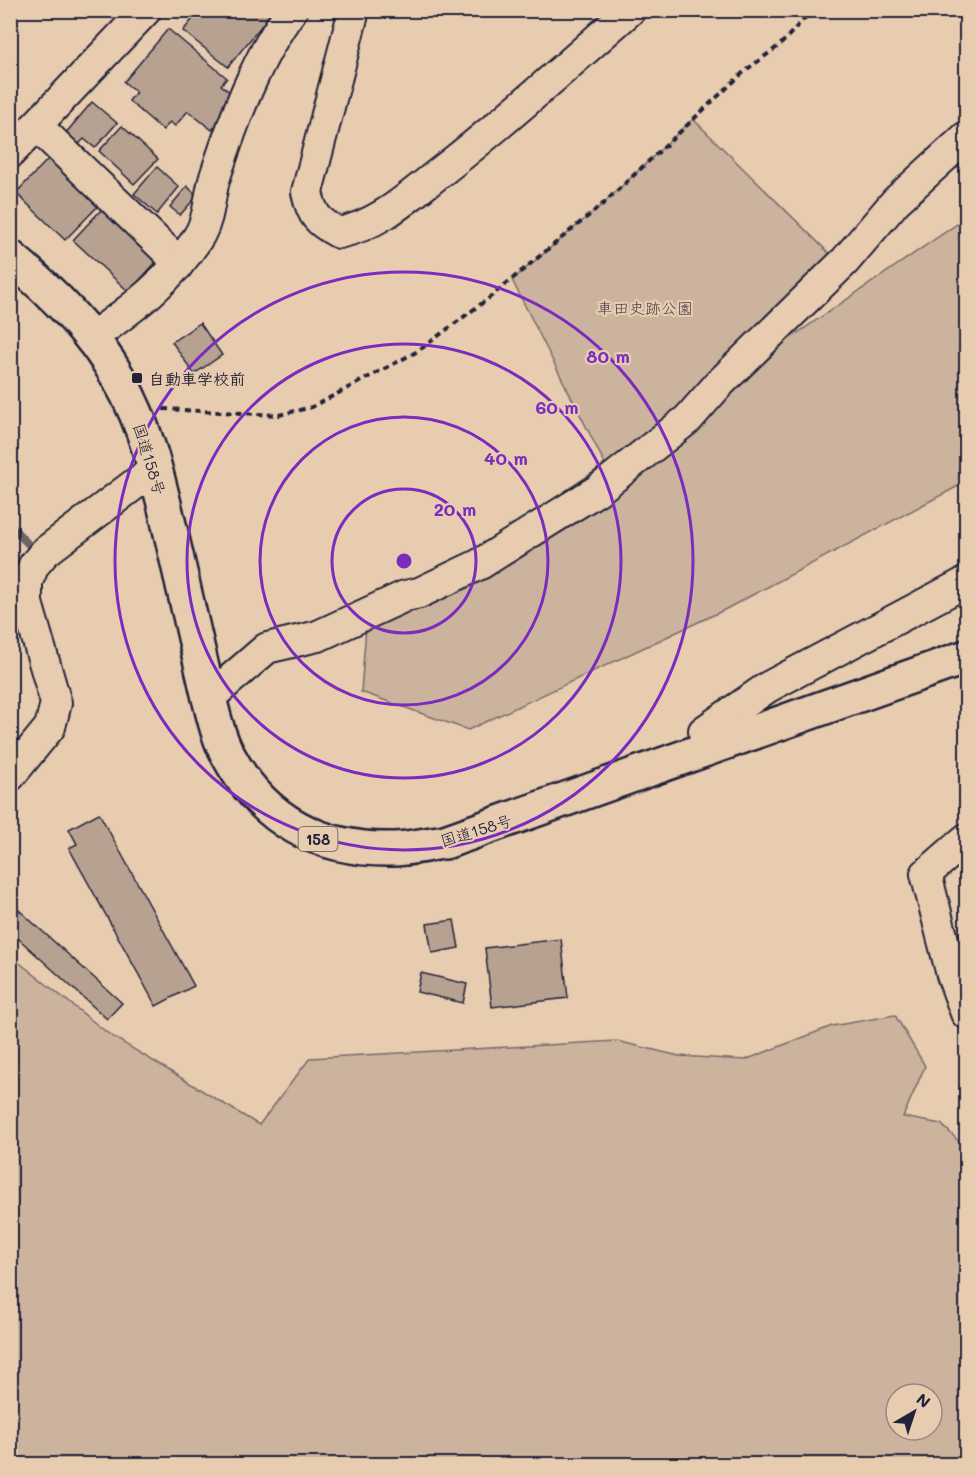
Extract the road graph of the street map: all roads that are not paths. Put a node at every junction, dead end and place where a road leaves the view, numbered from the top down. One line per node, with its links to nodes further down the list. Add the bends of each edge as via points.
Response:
1 (146, 10): 5 (street)
2 (292, 10): 9 (street, via 251,82 220,161 207,218)
3 (354, 10): 4 (street, via 307,192 310,207 321,223 339,233 380,219 488,135)
4 (630, 10)
5 (37, 126): 7 (street); 9 (street, via 168,252)
6 (966, 137): 14 (street, via 896,201 845,261 688,419 598,490 480,564 318,636 267,648)
7 (10, 153)
8 (10, 257): 10 (highway, 国道158号 / 158, via 39,281)
9 (177, 266): 10 (street, via 153,291)
10 (91, 338): 11 (highway, 国道158号 / 158, via 120,379)
11 (156, 468): 14 (highway, 国道158号 / 158); 16 (street, via 45,552 34,565 27,582 27,603 56,703 50,727)
12 (966, 582): 15 (street, via 768,687 704,731)
13 (966, 657): 15 (highway, 国道158号 / 158)
14 (209, 698): 15 (highway, 国道158号 / 158, via 227,754 251,790 281,819 316,838 355,847 395,849 445,842)
15 (706, 749)
16 (10, 776)
17 (966, 839): 18 (street, via 926,874)
18 (959, 973): 19 (street)
19 (966, 1013)

